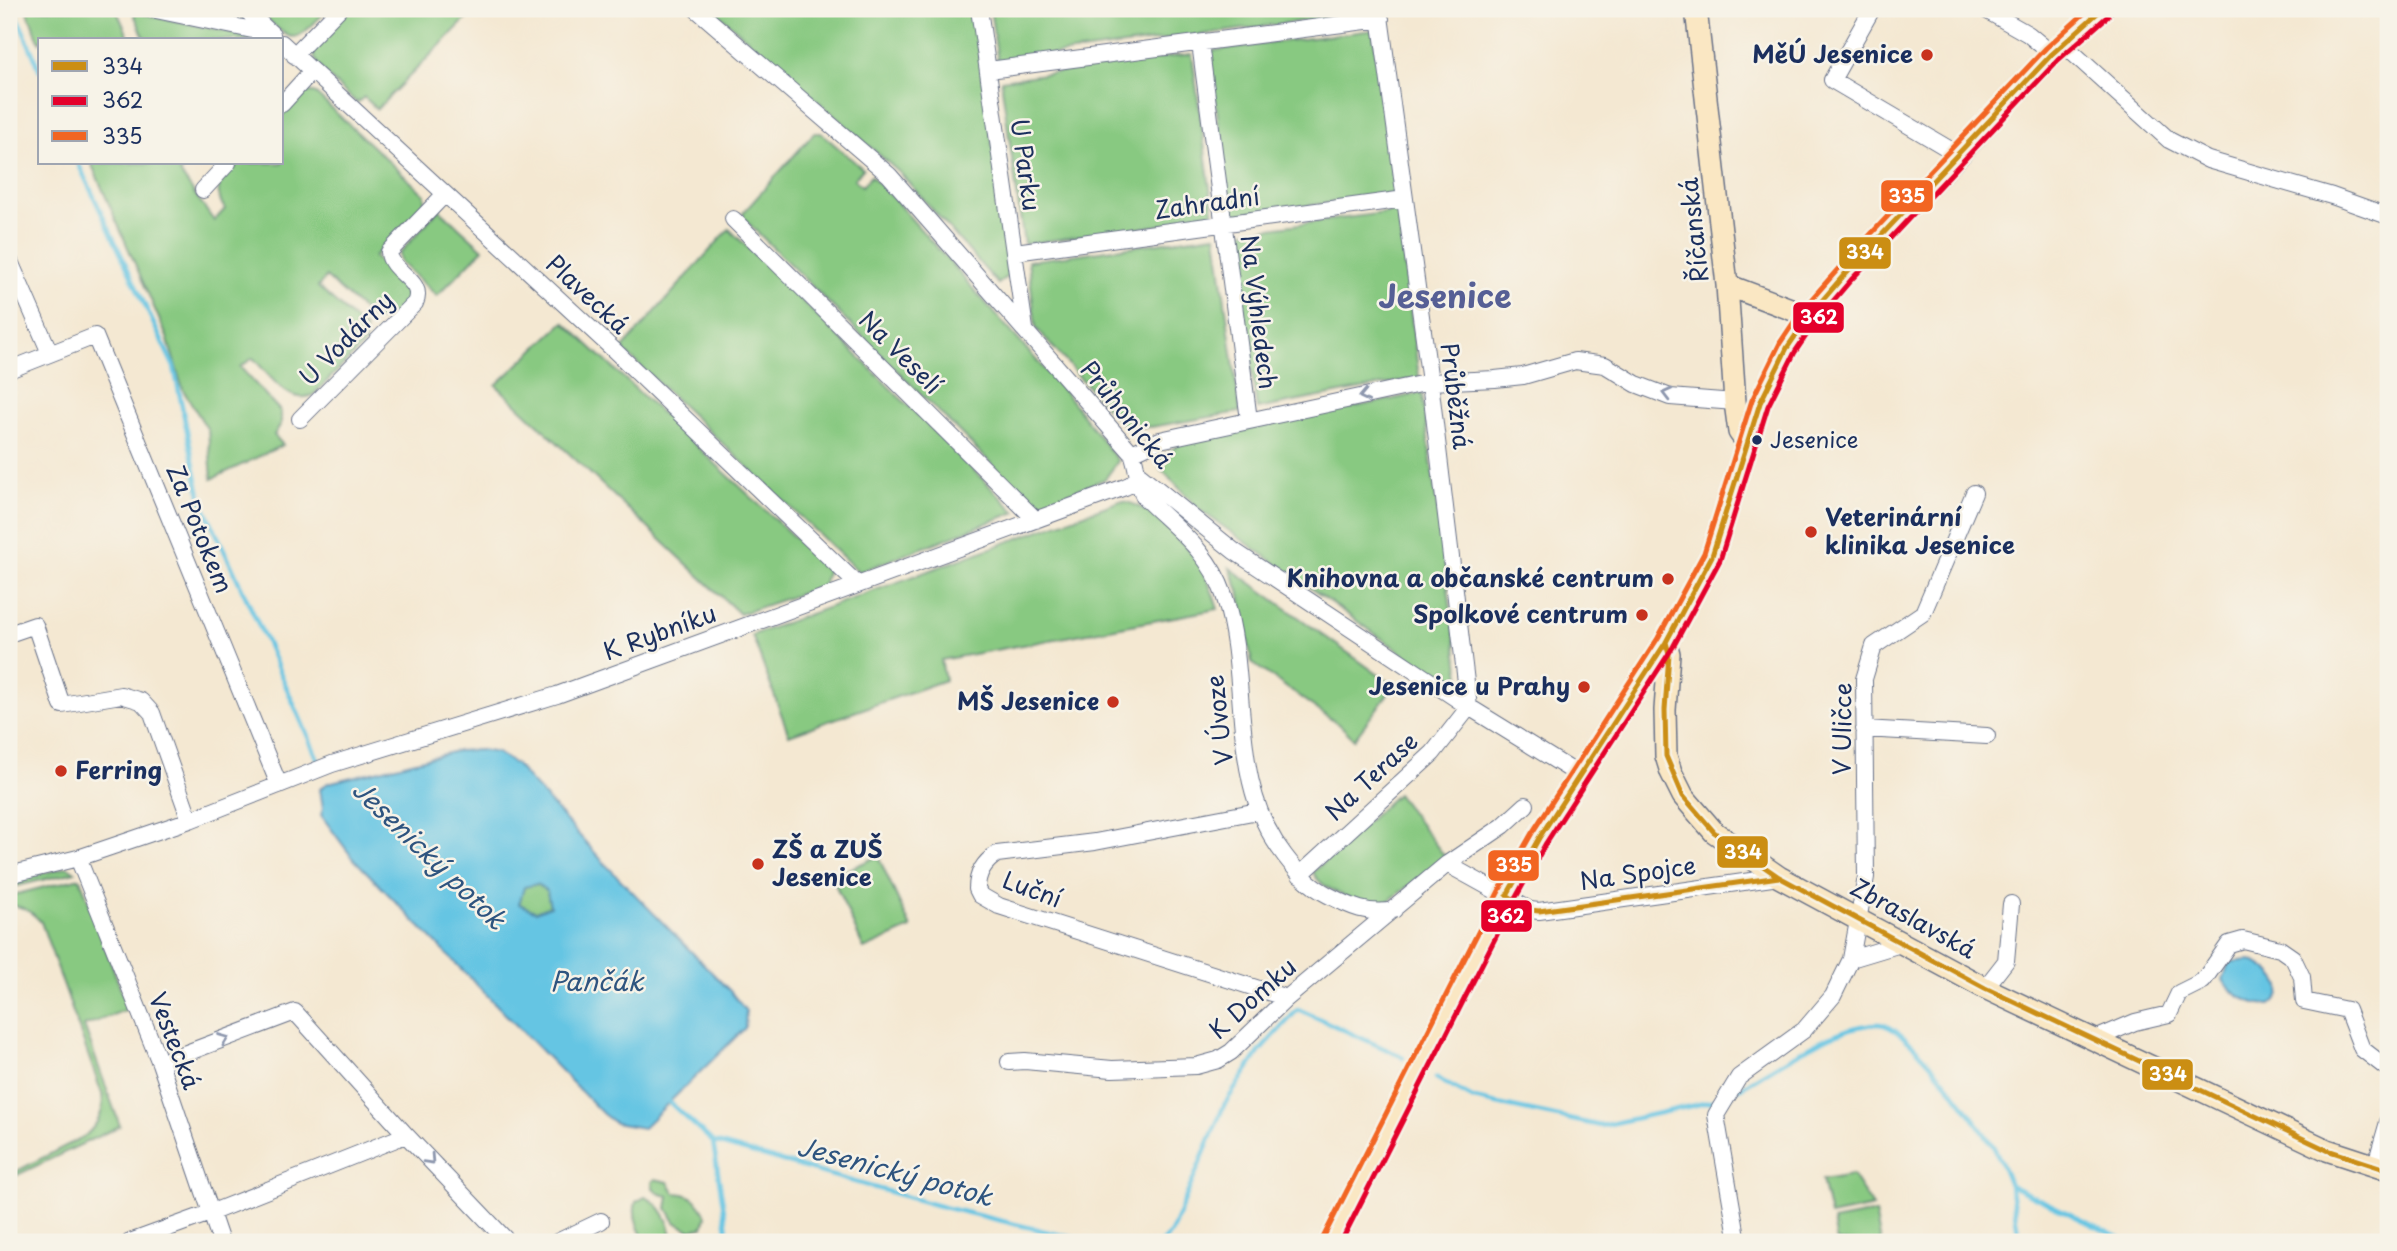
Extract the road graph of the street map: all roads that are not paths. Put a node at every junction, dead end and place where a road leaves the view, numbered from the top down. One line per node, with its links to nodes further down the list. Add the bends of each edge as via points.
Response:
1 (151, 9): 11 (street)
2 (245, 9): 12 (street, Plavecká)
3 (339, 9): 13 (street)
4 (979, 9): 17 (street, U Parku)
5 (1696, 9): 30 (main road, Říčanská)
6 (1872, 9): 20 (street, via 1832,80)
7 (1984, 9): 16 (street)
8 (2102, 9): 16 (main road)
9 (700, 10): 32 (street, Průhonická, via 889,175)
10 (1380, 14): 14 (street); 24 (street, Průběžná)
11 (262, 38)
12 (276, 38)
13 (284, 41)
14 (1200, 43): 17 (street); 27 (street, Na Výhledech)
15 (284, 46): 18 (street, Plavecká)
16 (2058, 49): 20 (main road); 25 (street, via 2169,140 2208,160)
17 (989, 70): 28 (street, U Parku)
18 (311, 72): 19 (street); 23 (street, Plavecká)
19 (284, 102)
20 (1959, 155): 31 (main road)
21 (227, 164): 22 (street)
22 (203, 190)
23 (444, 195): 37 (street, U Vodárny, via 389,252 393,264 417,289 415,303); 44 (street, Plavecká, via 615,351)
24 (1405, 199): 27 (street, Zahradní); 35 (street, Průběžná)
25 (2388, 216)
26 (733, 219): 43 (street, Na Veselí)
27 (1224, 225): 28 (street, Zahradní); 38 (street, Na Výhledech)
28 (1015, 252): 32 (street, U Parku)
29 (9, 259): 33 (street)
30 (1727, 285): 31 (main road); 36 (main road, Říčanská)
31 (1809, 316): 39 (main road, via 1777,365)
32 (1025, 329): 40 (street, Průhonická)
33 (50, 353): 34 (street, Za Potokem); 51 (street, Za Potokem, via 95,336)
34 (9, 370)
35 (1430, 382): 36 (street, one-way to 35, via 1670,397 1605,365 1575,361 1523,376); 38 (street, one-way to 38); 47 (street, Průběžná)
36 (1735, 402): 39 (main road, Říčanská, via 1739,432)
37 (300, 419)
38 (1249, 421): 40 (street, via 1160,440)
39 (1746, 443): 46 (main road, via 1712,556)
40 (1132, 453): 41 (street, Průhonická)
41 (1140, 475): 43 (street, K Rybníku, via 1125,488); 47 (street, Průhonická, via 1234,551); 53 (street, V Úvoze, via 1144,497 1207,559 1224,594 1250,785)
42 (1974, 493): 48 (street, V Uličce, via 1923,613 1874,646 1864,679)
43 (1036, 520): 44 (street, K Rybníku)
44 (857, 584): 51 (street, K Rybníku, via 557,695 332,764)
45 (9, 634): 54 (street, via 35,625 62,705 121,695 141,701 152,713)
46 (1666, 642): 50 (main road); 59 (main road, Zbraslavská, via 1666,756 1671,772 1683,796 1714,832)
47 (1469, 707): 50 (street, Průhonická); 58 (street, Na Terase, via 1433,753)
48 (1864, 729): 49 (street); 63 (street, V Uličce, via 1866,877)
49 (1987, 736)
50 (1579, 775): 60 (main road)
51 (279, 785): 54 (street, K Rybníku)
52 (1526, 805): 56 (street, K Domku)
53 (1258, 811): 58 (street, V Úvoze, via 1276,845); 67 (street, Luční, via 997,855 979,873 977,890 999,906)
54 (190, 820): 55 (street, K Rybníku)
55 (78, 858): 57 (street, K Rybníku); 70 (street, Vestecká)
56 (1447, 864): 60 (street); 62 (street, K Domku)
57 (9, 875)
58 (1300, 875): 62 (street, V Úvoze, via 1313,888 1350,907 1370,912)
59 (1779, 877): 60 (street, Na Spojce, via 1539,911); 63 (main road, Zbraslavská)
60 (1507, 895): 81 (main road)
61 (2011, 904): 66 (street, via 2006,961)
62 (1394, 910): 67 (street, K Domku)
63 (1858, 917): 64 (main road, Zbraslavská); 65 (street, V Uličce)
64 (1904, 943): 65 (street); 66 (main road, Zbraslavská)
65 (1851, 959): 82 (street, V Uličce, via 1833,996 1804,1030 1738,1077 1716,1115)
66 (1985, 988): 68 (main road, Zbraslavská)
67 (1287, 998): 69 (street, K Domku, via 1231,1052 1209,1064 1112,1069)
68 (2095, 1039): 71 (street, via 2169,1014 2179,993 2203,981 2229,944 2243,940 2280,949 2292,958 2302,977 2304,1001 2347,1010 2362,1049); 74 (main road, Zbraslavská, via 2327,1150)
69 (1009, 1062)
70 (160, 1063): 73 (street, one-way to 73, via 295,1012); 75 (street, Vestecká)
71 (2388, 1069)
72 (2388, 1122): 74 (street, Zbraslavská)
73 (406, 1135): 75 (street); 79 (street, one-way to 79)
74 (2382, 1167)
75 (210, 1213): 77 (street); 78 (street, Vestecká)
76 (601, 1221): 80 (street)
77 (130, 1242)
78 (221, 1242)
79 (508, 1242)
80 (557, 1242)
81 (1331, 1242)
82 (1738, 1242)

